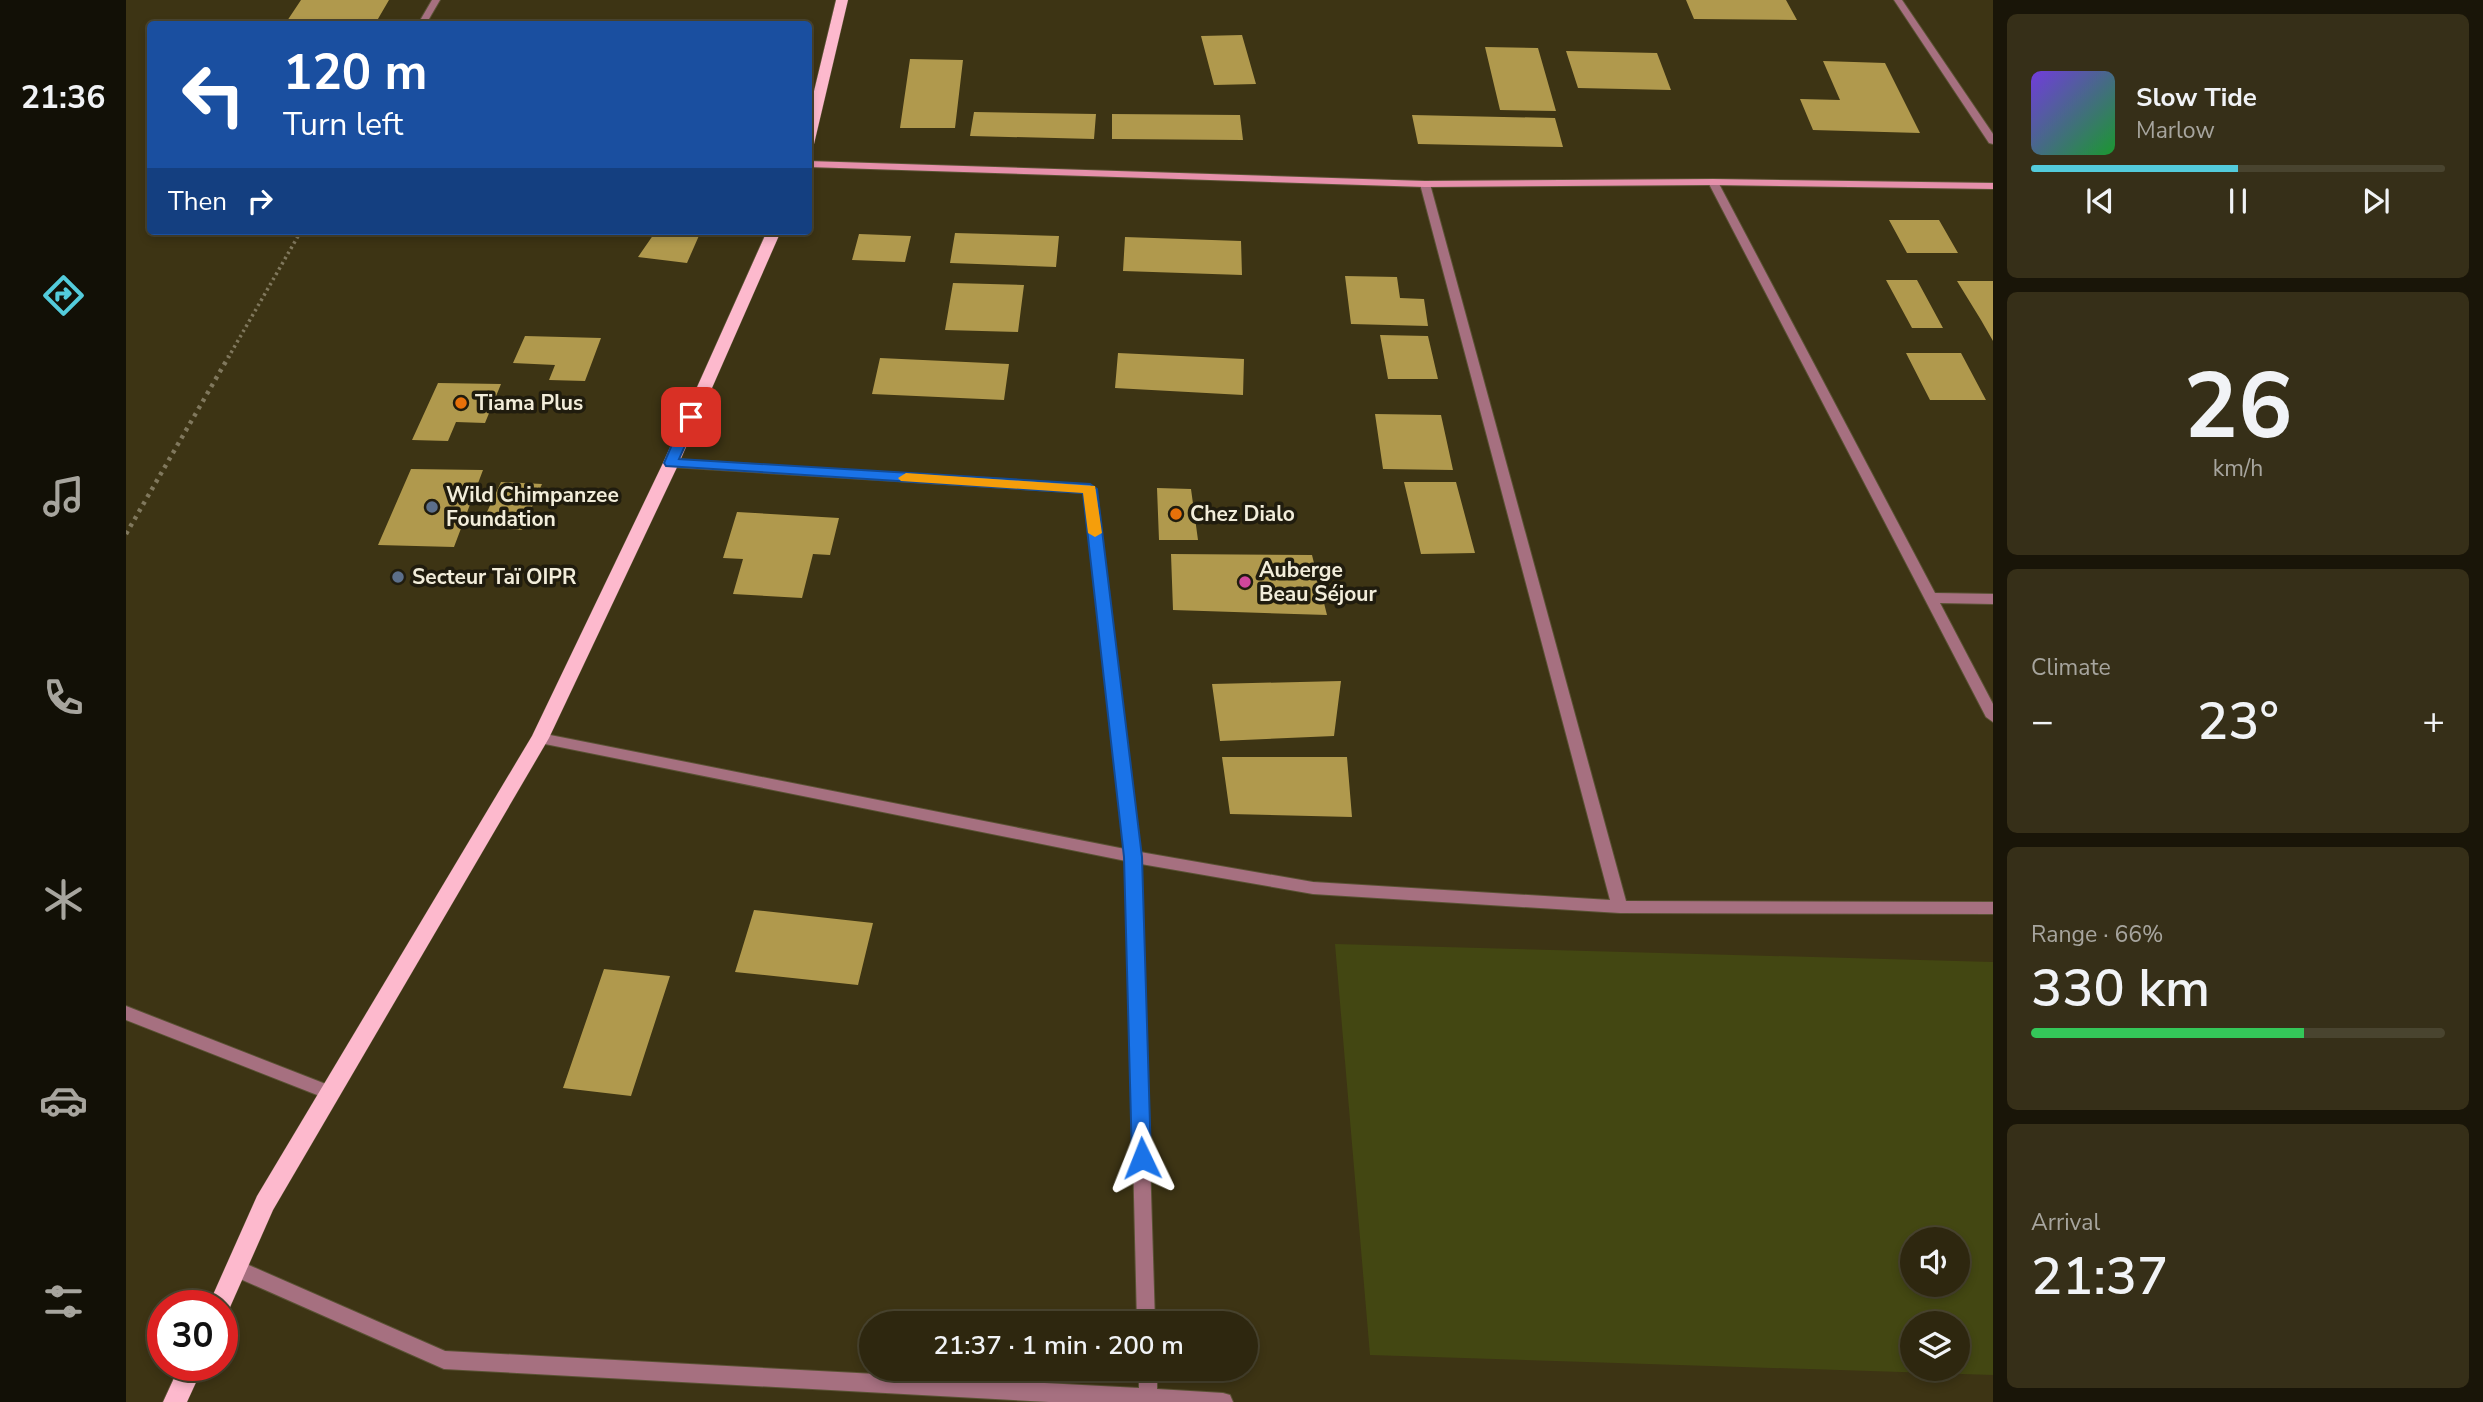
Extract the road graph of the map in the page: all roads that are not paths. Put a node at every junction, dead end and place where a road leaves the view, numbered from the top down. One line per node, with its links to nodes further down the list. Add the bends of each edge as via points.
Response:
1 (436, 0): 4 (street)
2 (842, 0): 5 (main road)
3 (1898, 0): 6 (street)
4 (424, 21)
5 (812, 127)
6 (1993, 141)
7 (812, 164): 9 (street)
8 (1713, 182): 9 (street); 10 (street); 13 (street)
9 (1425, 184): 18 (street)
10 (1993, 186)
11 (772, 235): 12 (main road)
12 (671, 463): 16 (main road); 17 (street, via 1090,489)
13 (1933, 598): 14 (street); 15 (street)
14 (1993, 599)
15 (1993, 717)
16 (540, 738): 17 (street); 21 (main road)
17 (1133, 857): 18 (street, via 1313,888); 24 (street)
18 (1620, 906): 19 (street)
19 (1993, 908)
20 (126, 1013): 21 (street)
21 (330, 1093): 22 (main road, via 265,1203)
22 (235, 1268): 23 (main road); 27 (street, via 444,1360)
23 (226, 1290)
24 (1146, 1311)
25 (185, 1381): 28 (main road)
26 (1148, 1381): 27 (street)
27 (1148, 1397): 29 (street)
28 (175, 1402)
29 (1223, 1402)

